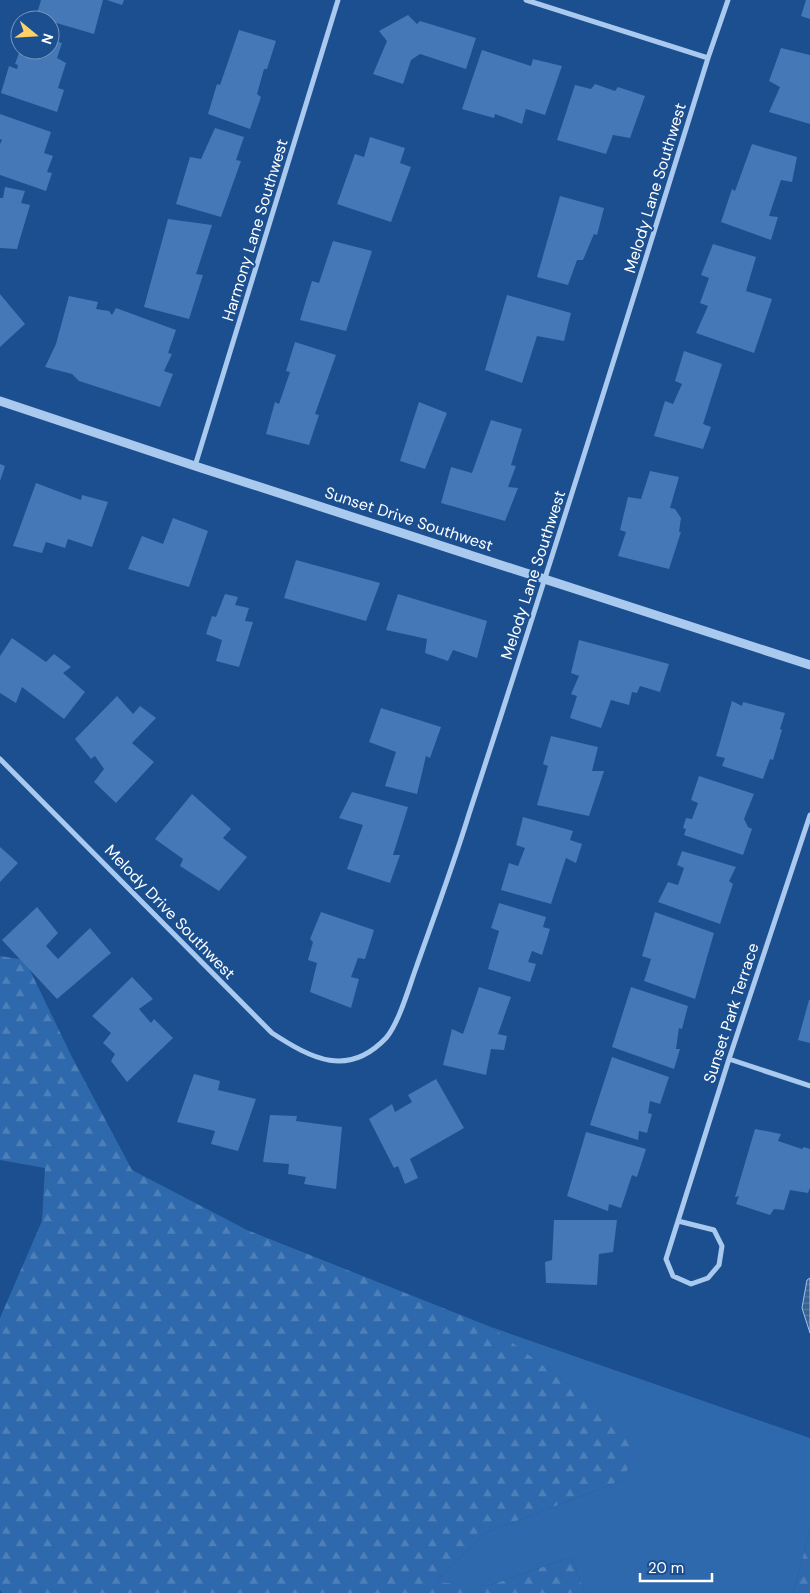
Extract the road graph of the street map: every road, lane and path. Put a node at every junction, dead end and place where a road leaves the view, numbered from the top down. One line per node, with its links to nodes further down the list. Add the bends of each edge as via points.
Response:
1 (338, 0): 6 (street, Harmony Lane Southwest)
2 (526, 0): 4 (street)
3 (728, 0): 4 (street, Melody Lane Southwest)
4 (708, 58): 7 (street, Melody Lane Southwest)
5 (0, 401): 6 (street, Sunset Drive Southwest)
6 (195, 466): 7 (street, Sunset Drive Southwest)
7 (546, 579): 8 (street, Sunset Drive Southwest); 12 (street, Melody Lane Southwest, via 453,866 402,1008 389,1035 372,1051 353,1060)
8 (810, 665)
9 (0, 759): 12 (street, Melody Drive Southwest, via 272,1033 293,1047)
10 (810, 815): 11 (street, Sunset Park Terrace)
11 (729, 1059): 13 (street); 14 (street, Sunset Park Terrace)
12 (335, 1062)
13 (810, 1086)
14 (678, 1220): 14 (street, Sunset Park Terrace, via 666,1259 673,1276 691,1284 708,1278 719,1266 722,1246 714,1230)

